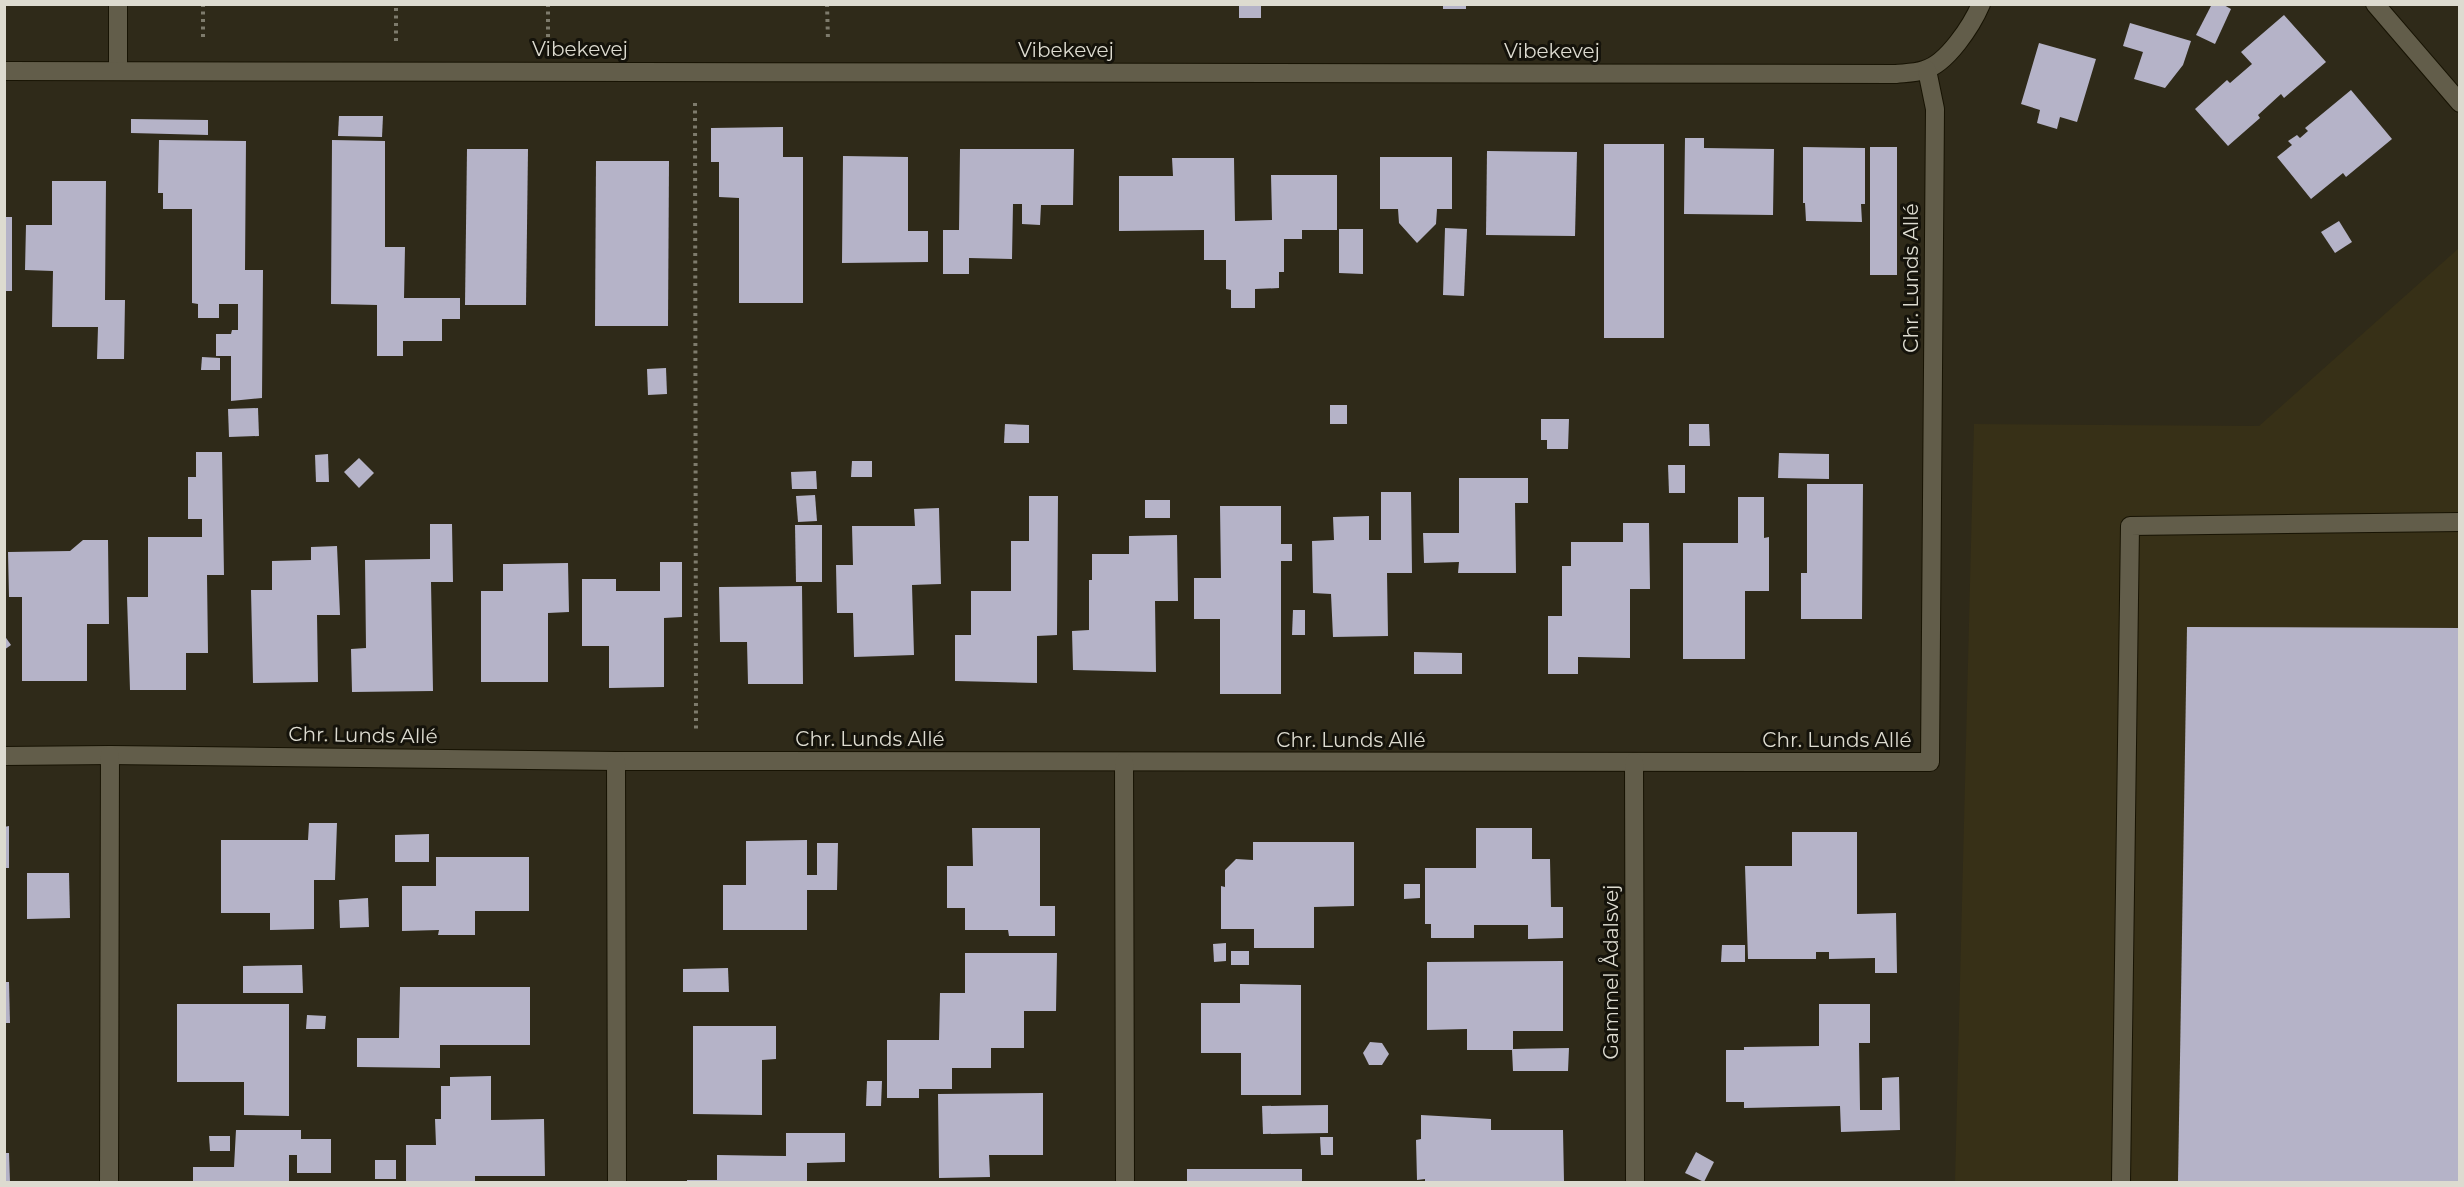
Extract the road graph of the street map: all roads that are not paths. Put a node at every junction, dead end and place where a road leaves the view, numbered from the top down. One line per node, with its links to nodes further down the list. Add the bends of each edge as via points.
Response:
1 (118, 4): 6 (street)
2 (1981, 4): 4 (street, via 1974,21 1949,53)
3 (2375, 4): 7 (street)
4 (1927, 70): 6 (street, Vibekevej, via 1896,74); 13 (street, Chr. Lunds Allé, via 1935,109 1930,762)
5 (4, 71): 6 (street, Vibekevej)
6 (118, 71)
7 (2460, 103)
8 (2460, 522): 18 (street, via 2130,526)
9 (110, 754): 10 (street, Chr. Lunds Allé); 11 (street, Chr. Lunds Allé); 14 (street)
10 (4, 756)
11 (616, 761): 12 (street, Chr. Lunds Allé); 15 (street)
12 (1124, 762): 13 (street, Chr. Lunds Allé); 16 (street)
13 (1634, 762): 17 (street, Gammel Ådalsvej)
14 (110, 1182)
15 (617, 1182)
16 (1125, 1182)
17 (1635, 1182)
18 (2121, 1182)

